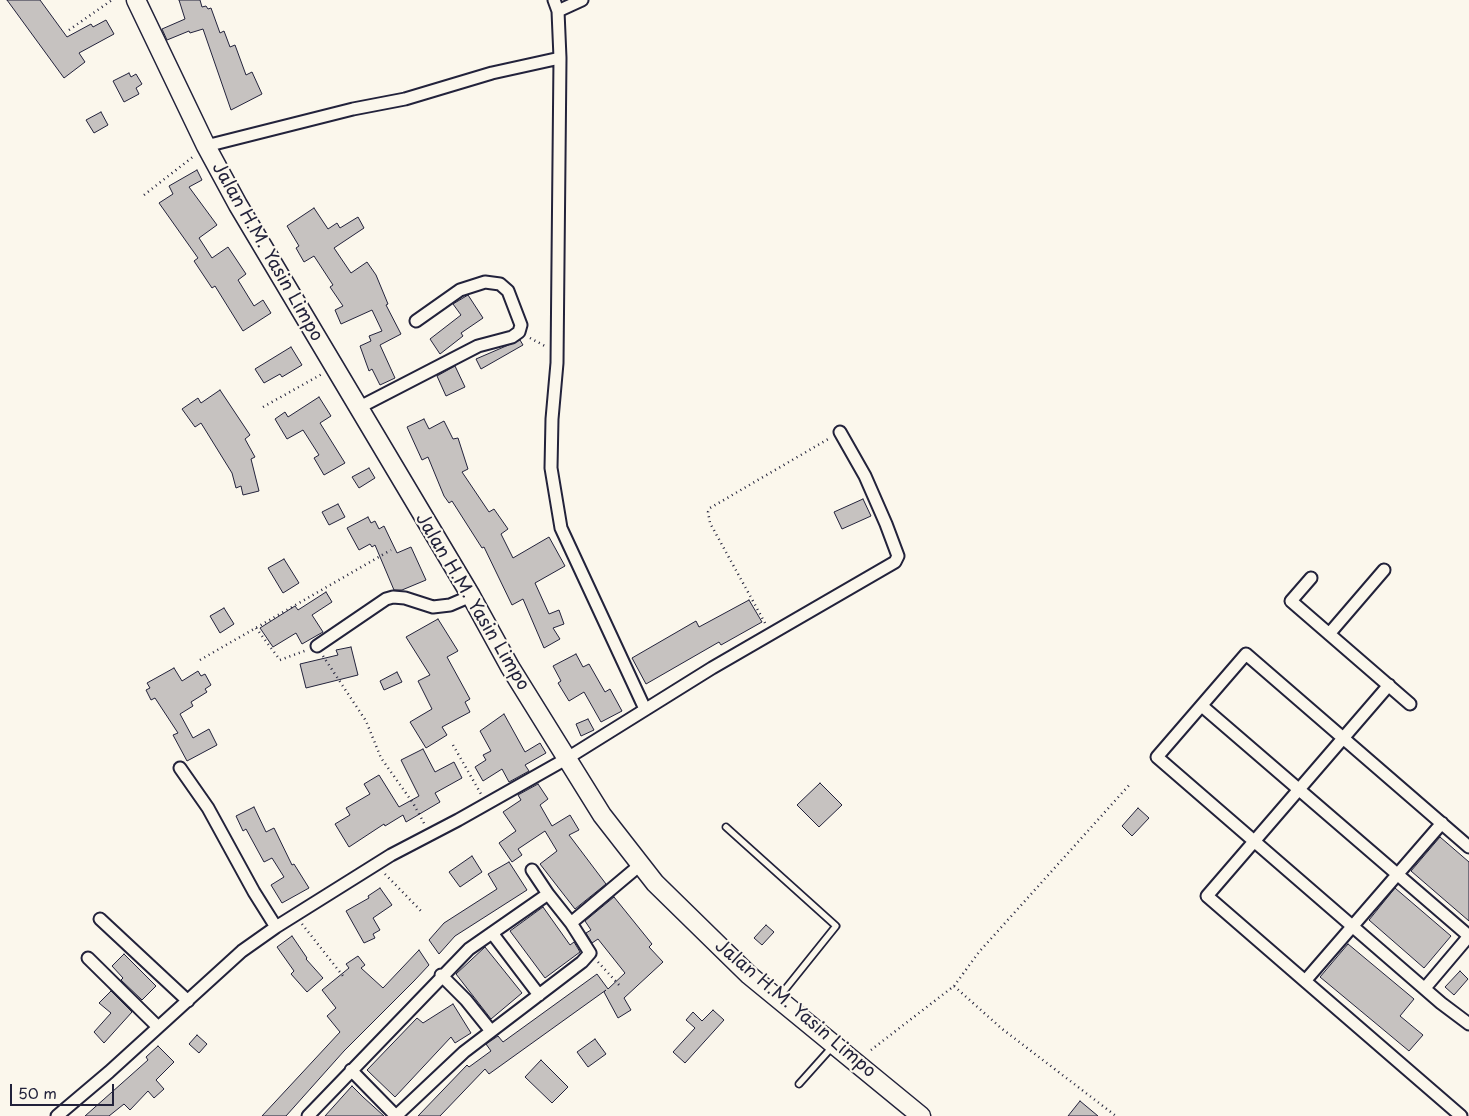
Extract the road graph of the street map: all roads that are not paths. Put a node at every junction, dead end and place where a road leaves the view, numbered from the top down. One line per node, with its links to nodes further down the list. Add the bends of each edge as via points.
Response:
1 (136, 0): 5 (main road, Jalan H.M. Yasin Limpo)
2 (582, 0): 3 (street)
3 (556, 6): 4 (street)
4 (560, 58): 5 (street); 17 (street, via 557,363 551,468 560,528)
5 (206, 146): 7 (main road, Jalan H.M. Yasin Limpo)
6 (416, 321): 7 (street, via 460,290 492,282 508,291 521,325 520,332 478,346)
7 (358, 408): 11 (main road, Jalan H.M. Yasin Limpo)
8 (840, 432): 17 (street, via 865,476 898,559)
9 (1384, 570): 12 (street)
10 (1311, 578): 12 (street, via 1291,601)
11 (471, 596): 13 (street, via 450,605 433,606 393,597); 19 (main road, Jalan H.M. Yasin Limpo)
12 (1329, 634): 14 (street)
13 (317, 646)
14 (1389, 685): 15 (street); 18 (street)
15 (1410, 704)
16 (1202, 706): 18 (street, via 1246,654); 21 (street); 24 (street, via 1157,757)
17 (645, 708): 19 (street)
18 (1343, 738): 21 (street); 22 (street)
19 (566, 759): 26 (main road, Jalan H.M. Yasin Limpo, via 602,815); 33 (street, via 391,855)
20 (180, 768): 33 (street, via 208,808)
21 (1299, 789): 24 (street); 28 (street)
22 (1442, 823): 25 (street); 28 (street)
23 (726, 827): 41 (lane, via 836,926)
24 (1254, 840): 32 (street); 38 (street, via 1206,896)
25 (1469, 846)
26 (640, 865): 31 (street); 41 (main road, Jalan H.M. Yasin Limpo, via 667,896 749,975)
27 (532, 870): 29 (street)
28 (1397, 874): 32 (street); 35 (street)
29 (548, 894): 31 (street); 34 (street)
30 (100, 919): 42 (street)
31 (571, 923): 40 (street, via 590,953)
32 (1353, 926): 38 (street); 39 (street)
33 (276, 927): 42 (street, via 242,951)
34 (492, 933): 37 (street); 40 (street)
35 (1469, 936): 39 (street)
36 (88, 958): 44 (street)
37 (441, 975): 45 (street); 47 (street)
38 (1305, 981): 53 (street)
39 (1425, 988): 43 (street)
40 (539, 995): 45 (street)
41 (778, 998): 46 (main road, Jalan H.M. Yasin Limpo)
42 (188, 1001): 44 (street)
43 (1469, 1024)
44 (158, 1027): 49 (street)
45 (491, 1031): 51 (street)
46 (834, 1044): 48 (lane); 52 (main road, Jalan H.M. Yasin Limpo)
47 (351, 1070): 50 (street); 51 (street)
48 (799, 1084)
49 (57, 1116)
50 (308, 1116)
51 (396, 1116)
52 (921, 1116)
53 (1461, 1116)

